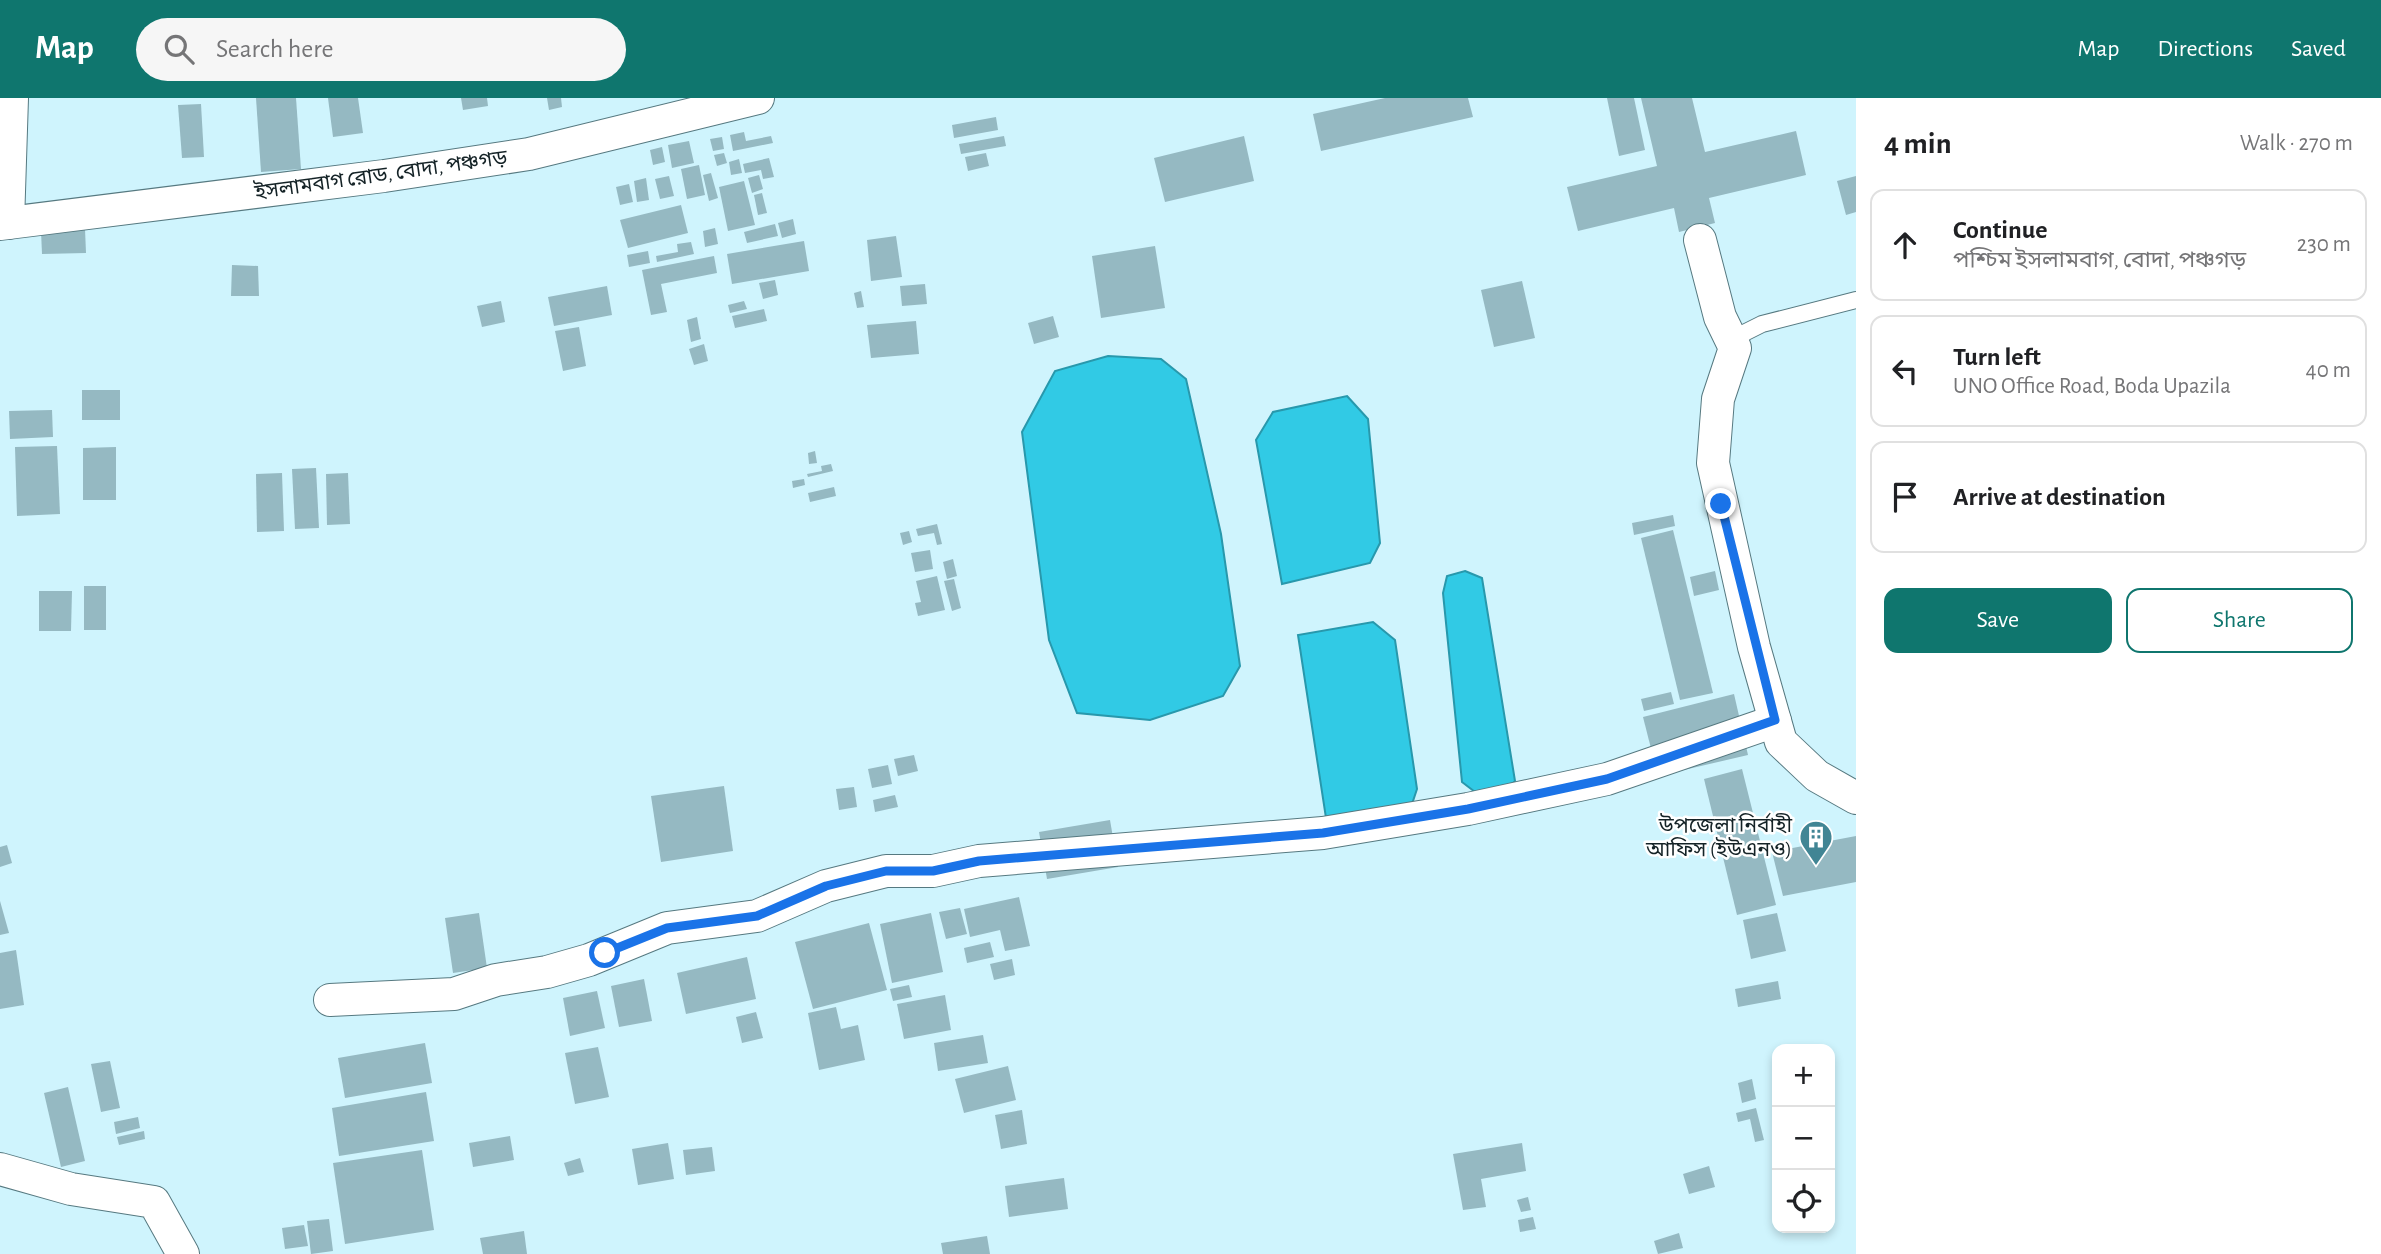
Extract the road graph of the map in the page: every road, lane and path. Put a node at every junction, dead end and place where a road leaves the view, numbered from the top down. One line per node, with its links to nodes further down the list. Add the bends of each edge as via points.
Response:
1 (12, 98): 3 (street)
2 (758, 98): 3 (street, ইসলামবাগ রোড, বোদা, পঞ্চগড়, via 529,154)
3 (4, 223)
4 (1700, 240): 6 (street, via 1720,317)
5 (1856, 300): 6 (lane, via 1762,324 1744,333)
6 (1735, 348): 7 (street, via 1718,400 1713,463 1724,524)
7 (1775, 720): 8 (street, via 1781,743); 11 (street, via 1607,779 1468,809 1310,834 979,861 933,871 886,871 826,886 757,916 667,928 589,960 454,994)
8 (1817, 776): 9 (street); 10 (street)
9 (1856, 782)
10 (1856, 798)
11 (330, 1000)
12 (0, 1169): 13 (street, via 71,1189 154,1202)
13 (183, 1254)

